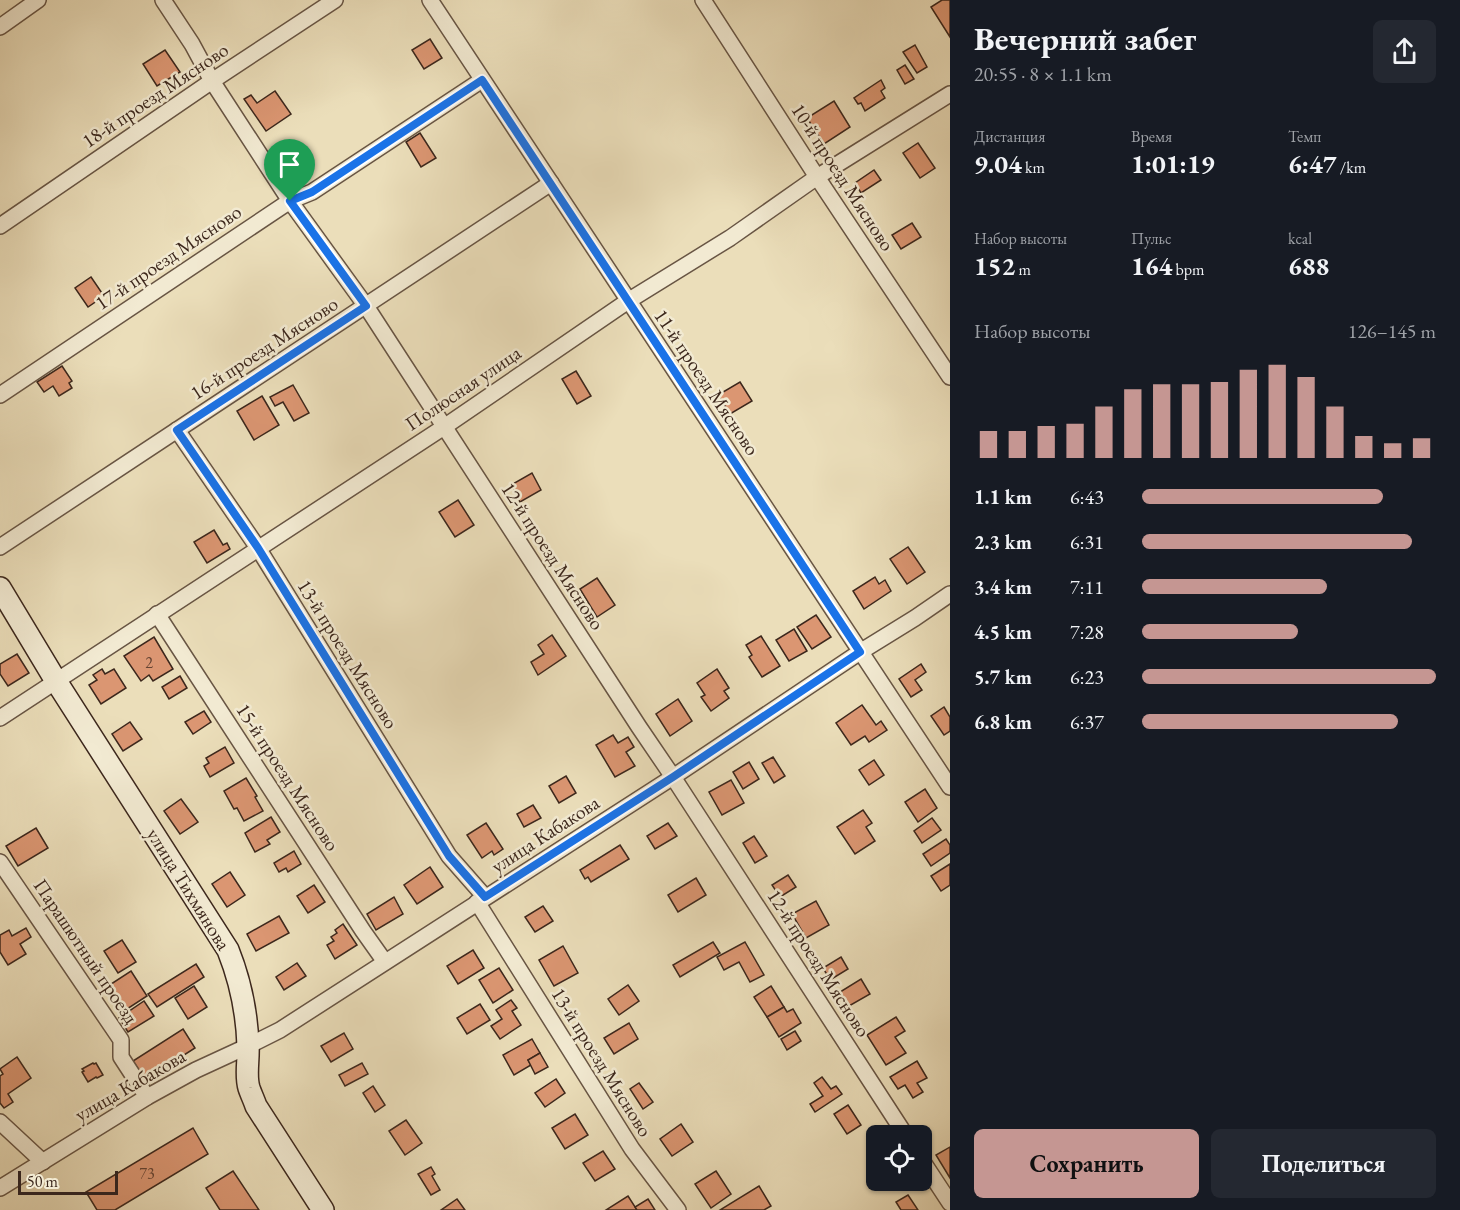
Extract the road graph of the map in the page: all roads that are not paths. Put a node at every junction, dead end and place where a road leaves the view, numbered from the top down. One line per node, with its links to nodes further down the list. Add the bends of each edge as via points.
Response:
1 (38, 0): 6 (street)
2 (163, 0): 8 (street, 12-й проезд Мясново)
3 (335, 0): 8 (street, 18-й проезд Мясново)
4 (430, 0): 7 (street, 11-й проезд Мясново)
5 (703, 0): 10 (street, 10-й проезд Мясново)
6 (0, 27)
7 (482, 80): 11 (street, 11-й проезд Мясново); 12 (street, 17-й проезд Мясново, via 312,192)
8 (212, 81): 12 (street, 12-й проезд Мясново); 13 (street, 18-й проезд Мясново)
9 (950, 94): 10 (street, Полюсная улица)
10 (817, 177): 14 (street, Полюсная улица, via 730,238); 16 (street, 10-й проезд Мясново)
11 (551, 183): 14 (street, 11-й проезд Мясново); 15 (street, 16-й проезд Мясново)
12 (290, 201): 15 (street, 12-й проезд Мясново); 17 (street, 17-й проезд Мясново)
13 (0, 226)
14 (628, 301): 18 (street, Полюсная улица); 25 (street, 11-й проезд Мясново)
15 (366, 306): 18 (street, 12-й проезд Мясново); 19 (street, 16-й проезд Мясново)
16 (950, 377)
17 (0, 395)
18 (444, 427): 21 (street, Полюсная улица); 28 (street, 12-й проезд Мясново)
19 (177, 430): 20 (street, 16-й проезд Мясново); 21 (street, 13-й проезд Мясново)
20 (0, 548)
21 (258, 548): 24 (street, Полюсная улица); 31 (street, 13-й проезд Мясново, via 449,856)
22 (0, 588): 26 (street, улица Тихмянова)
23 (950, 594): 25 (street, улица Кабакова)
24 (157, 614): 26 (street, Полюсная улица); 32 (street, 15-й проезд Мясново)
25 (860, 652): 28 (street, улица Кабакова); 29 (street, 11-й проезд Мясново)
26 (56, 681): 27 (street, Полюсная улица); 33 (street, улица Тихмянова, via 228,950 236,969)
27 (0, 718)
28 (673, 777): 31 (street, улица Кабакова); 36 (street, 12-й проезд Мясново)
29 (950, 787)
30 (0, 862): 34 (street, Парашютный проезд, via 122,1040 121,1057)
31 (481, 900): 32 (street, улица Кабакова); 42 (street, 13-й проезд Мясново, via 632,1149)
32 (385, 962): 33 (street, улица Кабакова, via 280,1030)
33 (248, 1046): 34 (street, улица Кабакова); 41 (street, улица Тихмянова, via 247,1076 256,1106)
34 (147, 1097): 37 (street, улица Кабакова)
35 (0, 1122): 37 (street)
36 (899, 1125)
37 (43, 1162): 39 (street, улица Кабакова)
38 (932, 1176): 40 (street)
39 (0, 1188)
40 (950, 1203)
41 (323, 1210)
42 (678, 1210)

